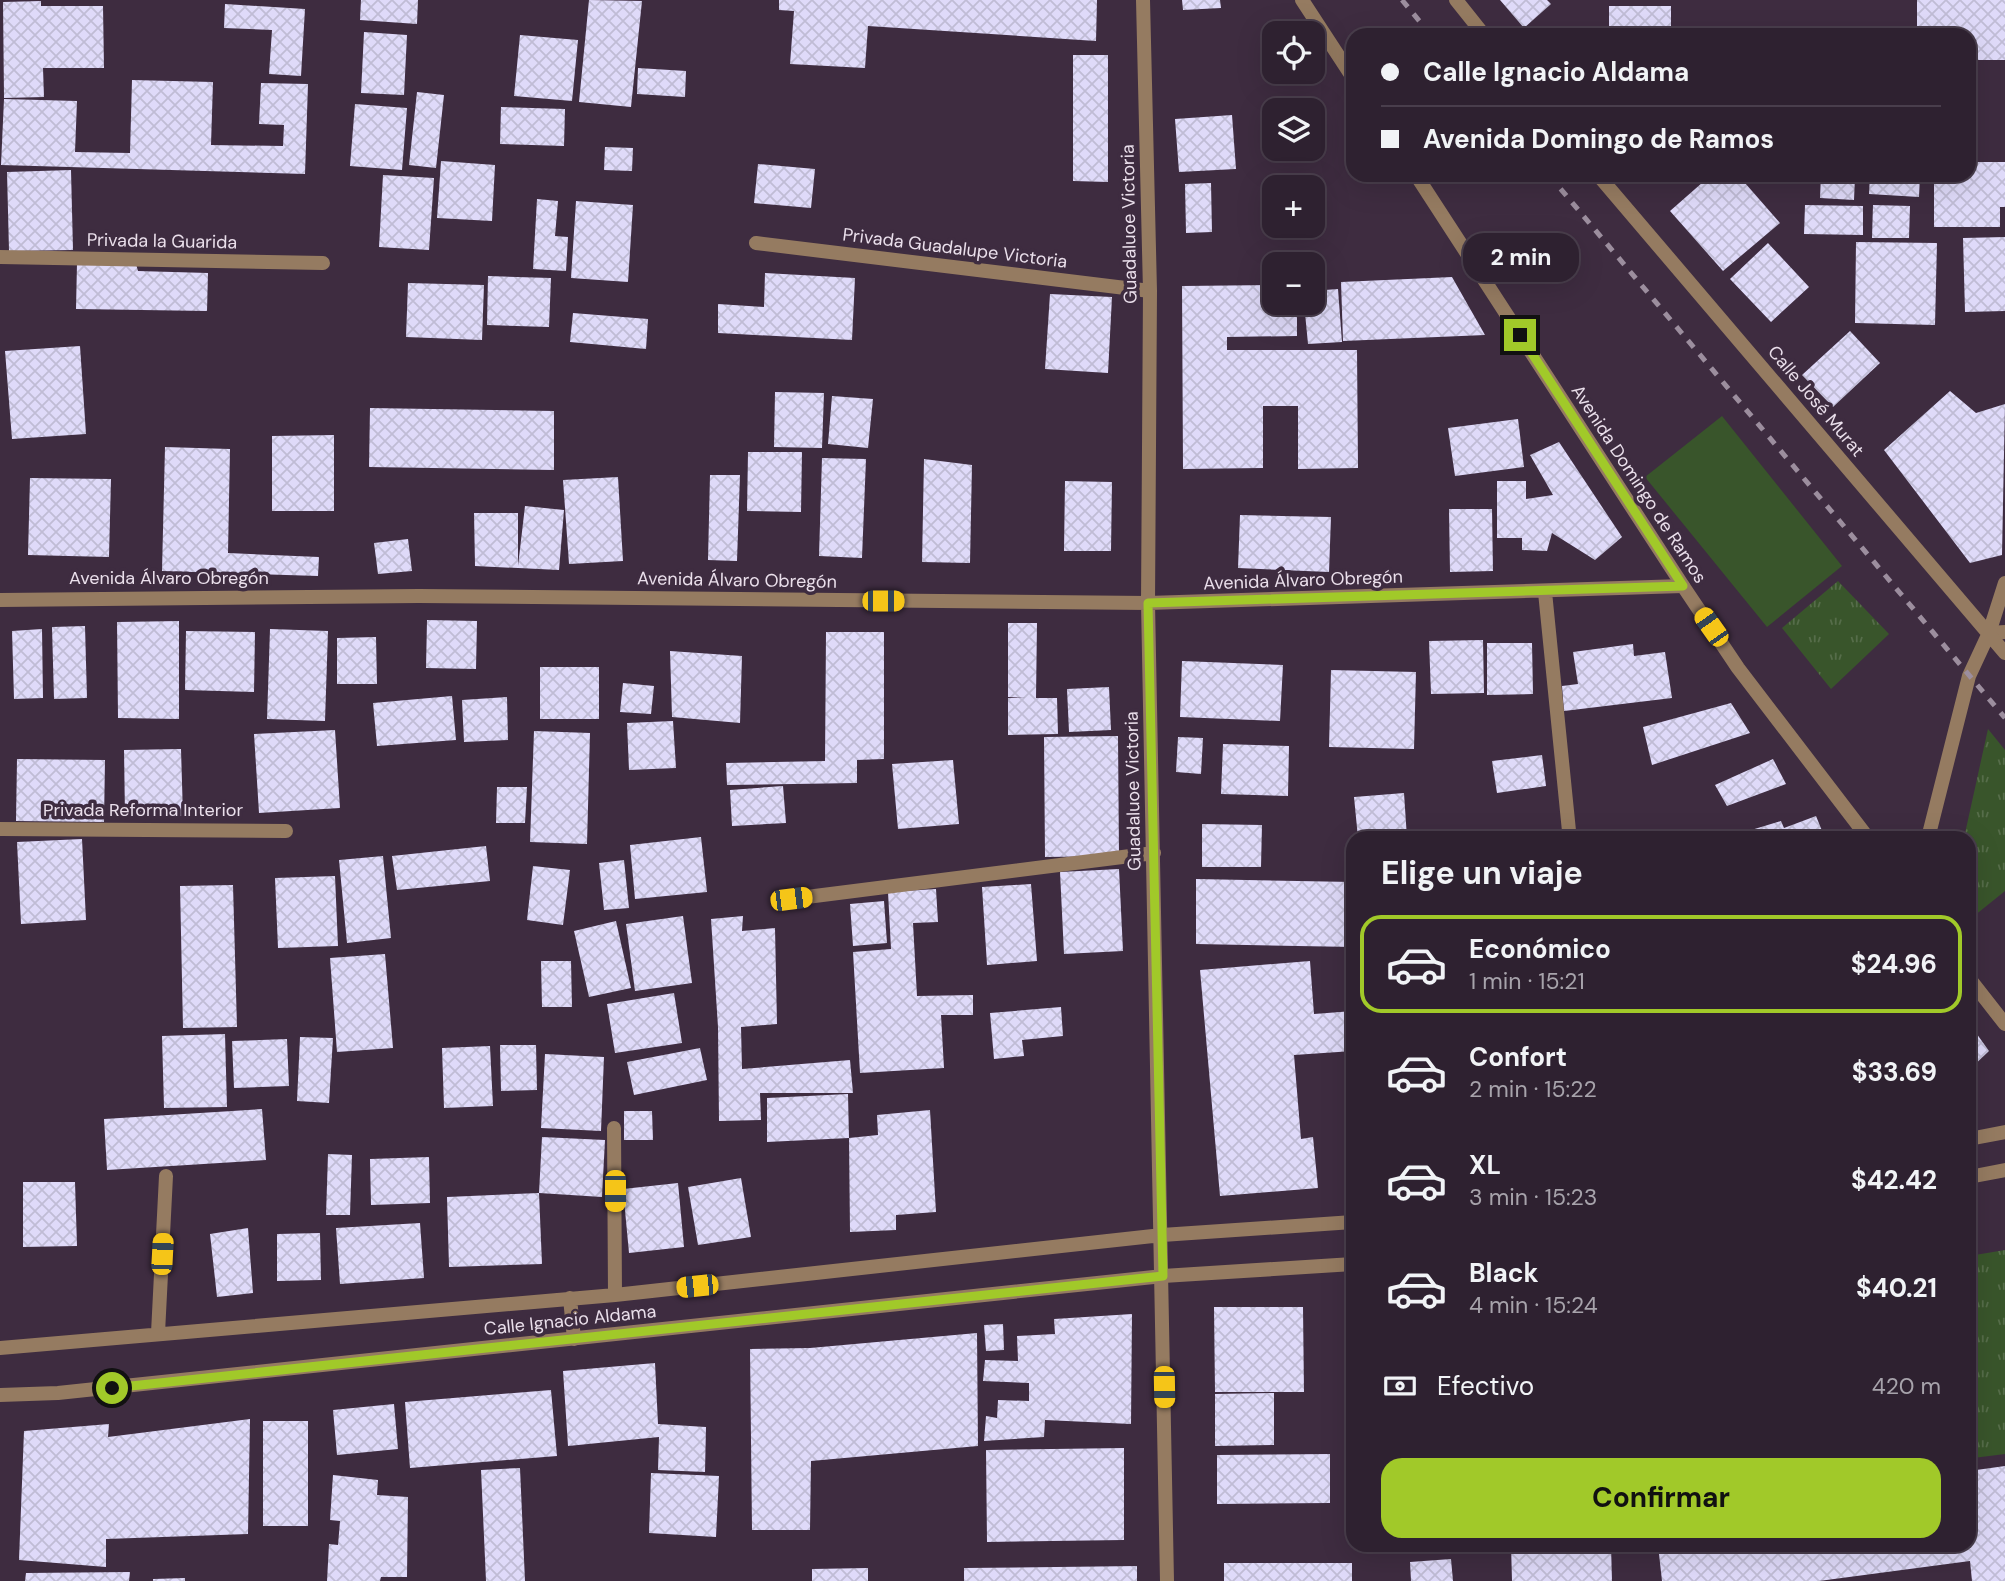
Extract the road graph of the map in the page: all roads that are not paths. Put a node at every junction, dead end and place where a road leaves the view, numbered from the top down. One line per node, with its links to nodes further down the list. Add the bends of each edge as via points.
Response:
1 (1143, 0): 11 (street, Guadaluoe Victoria)
2 (1302, 0): 5 (street)
3 (1456, 0): 4 (street)
4 (1478, 28)
5 (1346, 67)
6 (1421, 182): 13 (street, Avenida Domingo de Ramos)
7 (1604, 182): 18 (street, Calle José Murat)
8 (756, 243): 11 (street, Privada Guadalupe Victoria)
9 (0, 257): 10 (street, Privada la Guarida)
10 (323, 263)
11 (1150, 291): 16 (street, Guadaluoe Victoria)
12 (2005, 583): 18 (street)
13 (1683, 586): 14 (street, Avenida Álvaro Obregón); 23 (street, Avenida Domingo de Ramos, via 1738,668)
14 (1545, 592): 16 (street, Avenida Álvaro Obregón); 22 (street)
15 (0, 600): 16 (street, Avenida Álvaro Obregón, via 433,596)
16 (1148, 603): 25 (street, Guadaluoe Victoria)
17 (2005, 632): 18 (street)
18 (1989, 633): 19 (street, Calle José Murat); 24 (street, via 1969,676)
19 (2005, 653)
20 (0, 829): 21 (street, Privada Reforma Interior)
21 (286, 831)
22 (1569, 831)
23 (1863, 831)
24 (1930, 831)
25 (1154, 853): 26 (street); 36 (street, Guadaluoe Victoria)
26 (791, 899)
27 (1976, 987): 28 (street)
28 (2005, 1024)
29 (614, 1128): 39 (street)
30 (2005, 1132): 31 (street)
31 (1976, 1138)
32 (2005, 1170): 34 (street)
33 (166, 1176): 41 (street)
34 (1976, 1176)
35 (1346, 1222): 36 (street, Calle Ignacio Aldama)
36 (1162, 1235): 38 (street, Guadaluoe Victoria); 39 (street, Calle Ignacio Aldama)
37 (1346, 1264): 38 (street, Calle Ignacio Aldama)
38 (1163, 1276): 42 (street, Calle Ignacio Aldama); 45 (street, Guadaluoe Victoria)
39 (615, 1295): 40 (street, Calle Ignacio Aldama)
40 (570, 1298): 41 (street, Calle Ignacio Aldama); 42 (street)
41 (158, 1333): 43 (street, Calle Ignacio Aldama)
42 (574, 1339): 44 (street, Calle Ignacio Aldama, via 58,1393)
43 (0, 1348)
44 (0, 1395)
45 (1167, 1581)

